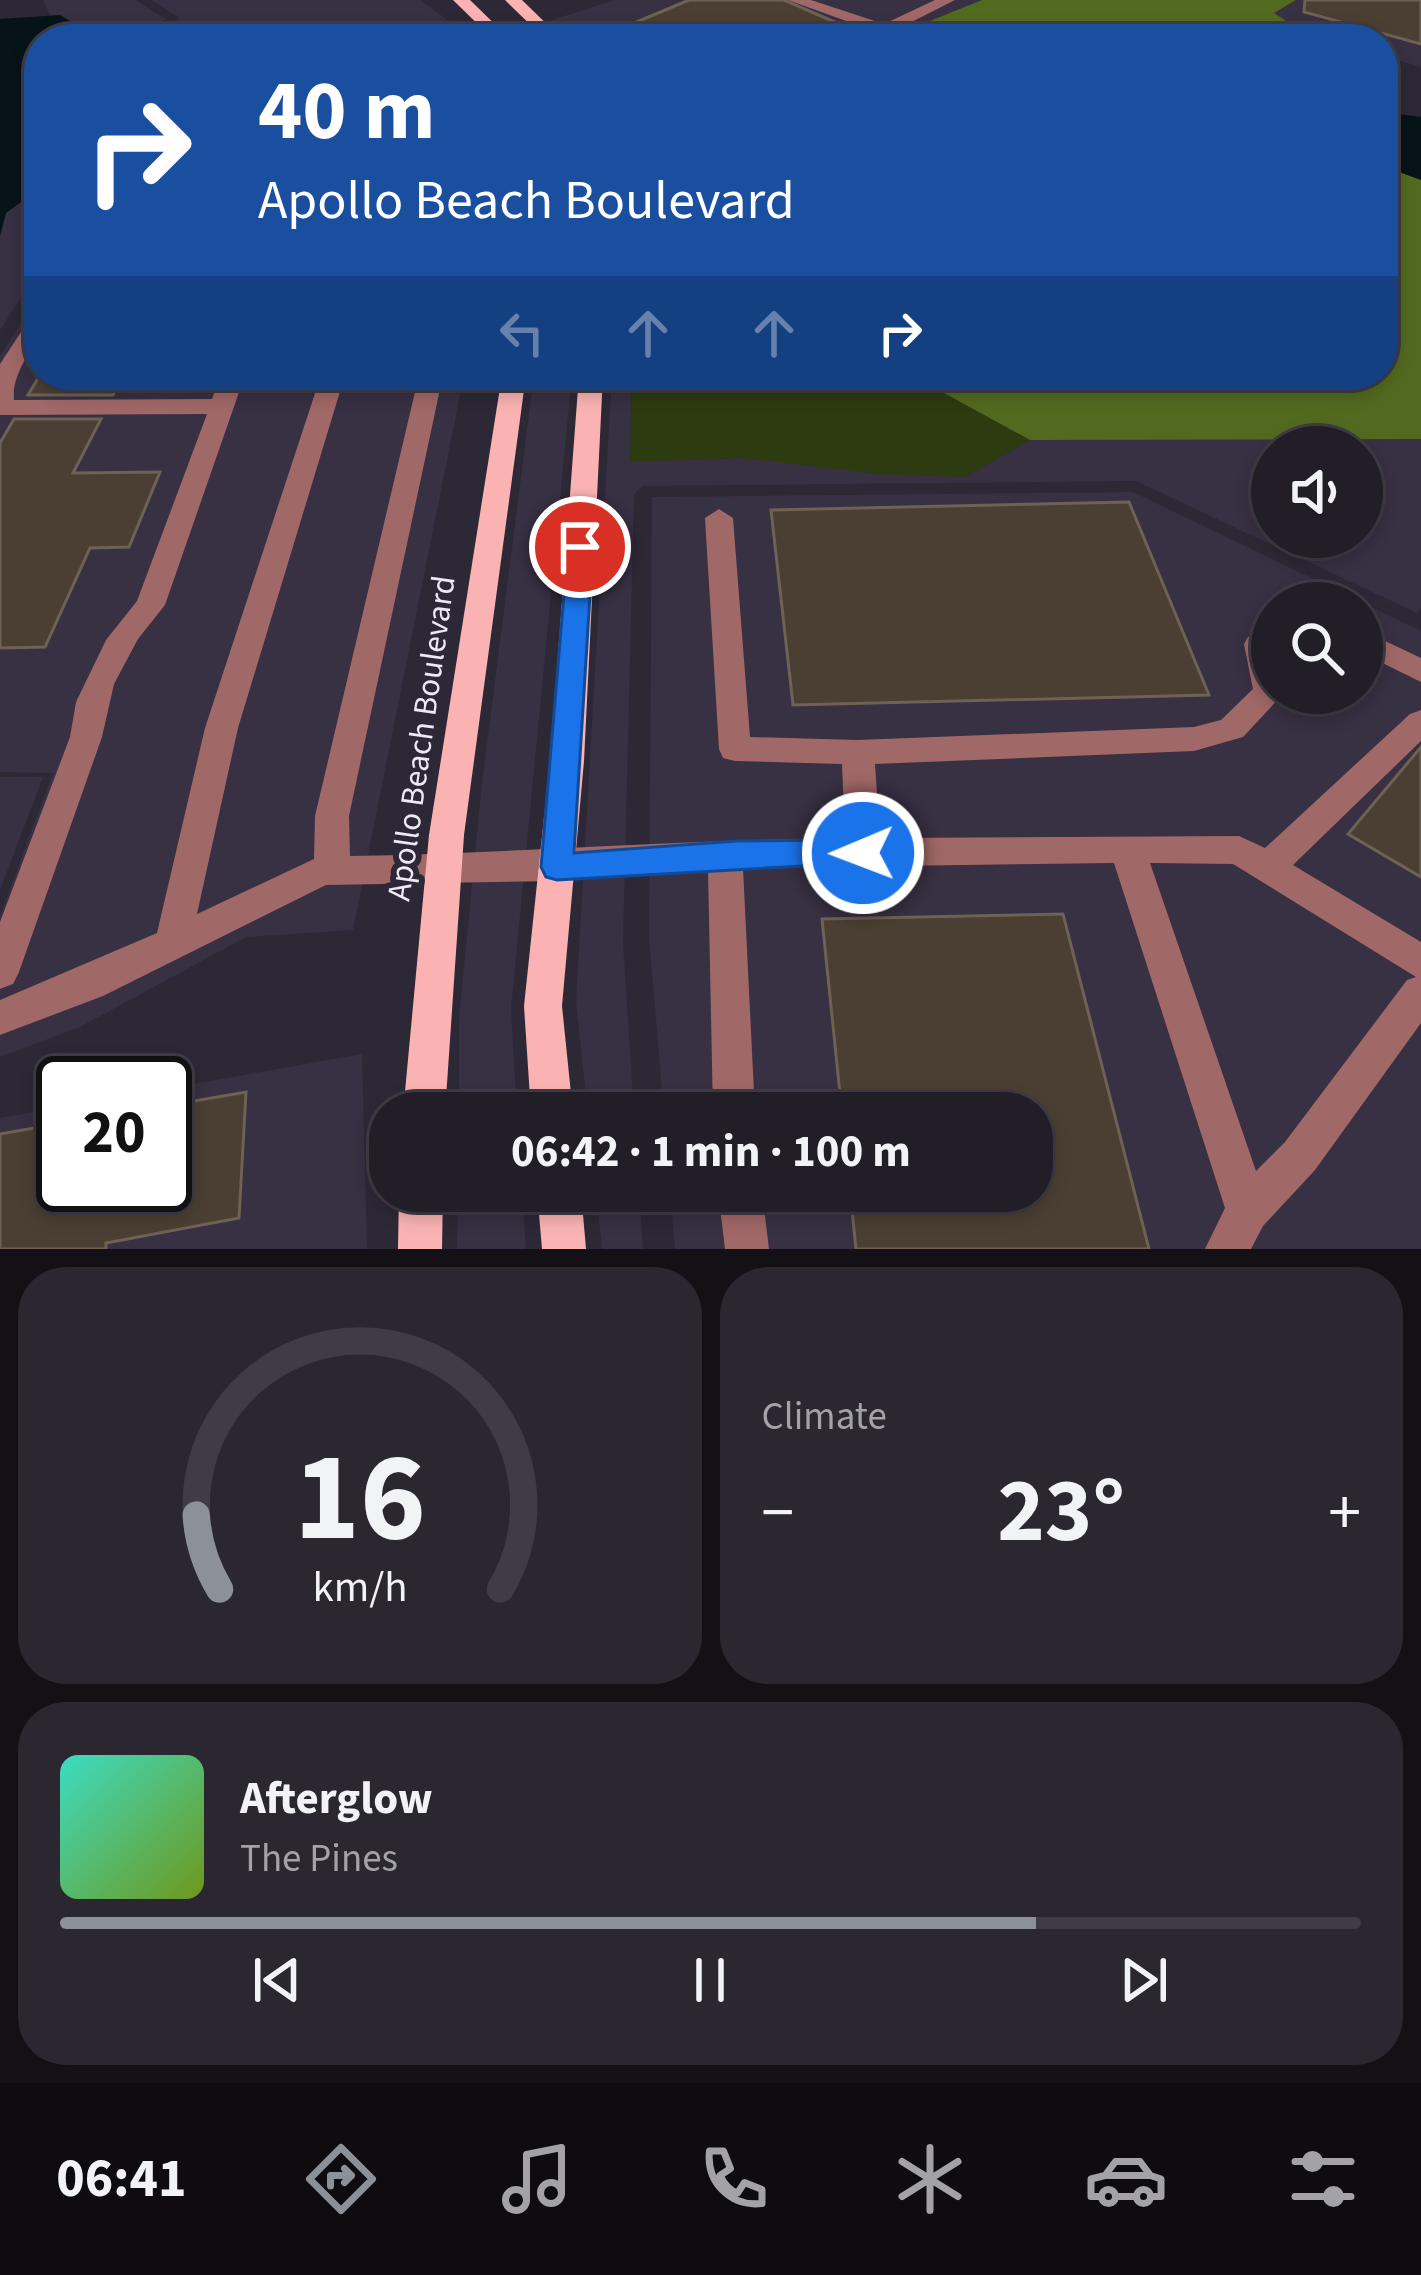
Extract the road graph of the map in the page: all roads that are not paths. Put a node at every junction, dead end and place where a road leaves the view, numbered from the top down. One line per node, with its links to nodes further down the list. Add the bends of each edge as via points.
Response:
1 (461, 0): 6 (main road)
2 (514, 0): 7 (main road)
3 (796, 0): 8 (lane)
4 (909, 0): 5 (lane)
5 (939, 3): 9 (lane)
6 (486, 24)
7 (539, 24)
8 (850, 24)
9 (894, 24)
10 (24, 345): 17 (lane, via 0,383)
11 (227, 390): 16 (lane)
12 (328, 390): 31 (lane, via 183,880)
13 (428, 390): 30 (lane, via 332,816)
14 (512, 390): 29 (main road, Apollo Beach Boulevard)
15 (590, 390): 27 (main road)
16 (220, 406): 17 (lane); 33 (lane, via 218,430 150,604 129,625 86,717 86,737)
17 (1, 407)
18 (718, 518): 23 (lane, via 735,749)
19 (1383, 651): 20 (lane)
20 (1421, 670)
21 (1251, 710): 23 (lane, via 1232,729 1194,739)
22 (1421, 722): 28 (lane)
23 (858, 752): 25 (lane)
24 (1127, 849): 25 (lane); 28 (lane, via 1240,850); 42 (lane)
25 (863, 853): 26 (lane)
26 (724, 855): 27 (lane); 38 (lane)
27 (557, 867): 29 (lane); 37 (main road, via 543,1006)
28 (1268, 867): 32 (lane)
29 (444, 870): 30 (lane); 36 (main road, Apollo Beach Boulevard)
30 (332, 871): 31 (lane)
31 (174, 943): 35 (lane)
32 (1421, 962)
33 (0, 971)
34 (1421, 992): 42 (lane)
35 (0, 1018)
36 (424, 1092)
37 (550, 1092)
38 (733, 1092)
39 (421, 1212): 43 (main road)
40 (561, 1212): 44 (main road)
41 (743, 1212): 45 (lane)
42 (1238, 1230)
43 (420, 1249)
44 (564, 1249)
45 (747, 1249)

